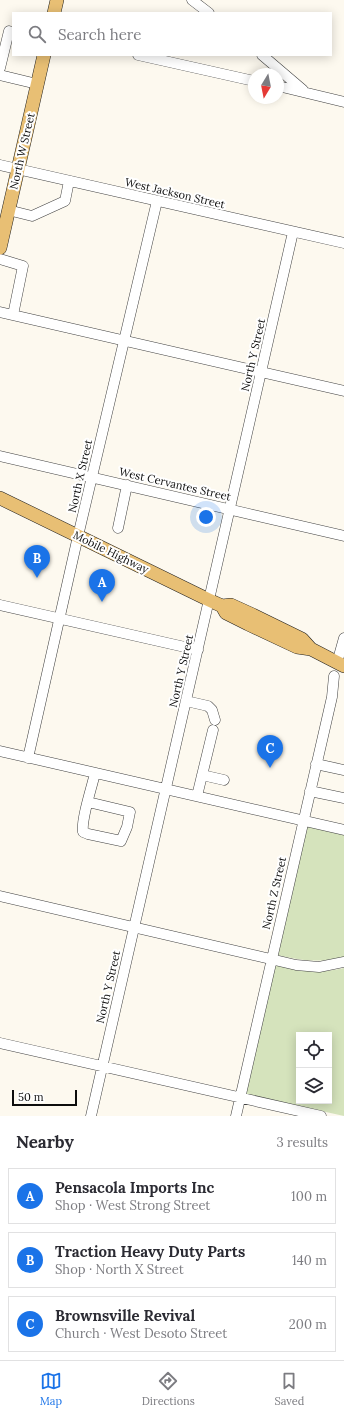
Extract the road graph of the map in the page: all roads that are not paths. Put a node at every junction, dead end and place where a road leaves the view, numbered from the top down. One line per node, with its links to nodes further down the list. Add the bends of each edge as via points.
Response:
1 (57, 0): 3 (main road)
2 (192, 0): 4 (street)
3 (54, 12)
4 (208, 12)
5 (9, 31): 9 (street)
6 (44, 56): 12 (main road, North W Street)
7 (142, 56): 11 (street)
8 (263, 56): 14 (street)
9 (0, 68)
10 (0, 75): 12 (street)
11 (248, 80)
12 (37, 84): 17 (main road, North W Street)
13 (284, 87): 14 (street)
14 (304, 91): 15 (street)
15 (344, 102)
16 (0, 164): 17 (street, West Jackson Street)
17 (18, 169): 18 (street, West Jackson Street); 20 (main road, North W Street)
18 (69, 181): 19 (street, West Jackson Street); 20 (street, via 65,201 32,216)
19 (158, 201): 21 (street, West Jackson Street); 27 (street, North X Street)
20 (8, 210): 23 (main road, North W Street)
21 (293, 232): 22 (street, West Jackson Street); 28 (street, North Y Street)
22 (344, 243)
23 (0, 248)
24 (0, 259): 26 (street, via 23,266)
25 (0, 312): 26 (street)
26 (13, 315): 27 (street)
27 (124, 340): 28 (street); 31 (street, North X Street)
28 (261, 372): 29 (street); 34 (street, North Y Street)
29 (344, 391)
30 (0, 456): 31 (street, West Cervantes Street)
31 (92, 478): 32 (street, West Cervantes Street); 36 (street, North X Street)
32 (127, 485): 34 (street, West Cervantes Street); 35 (street)
33 (0, 498): 36 (main road, Mobile Highway)
34 (230, 509): 37 (street, West Cervantes Street); 38 (street, North Y Street)
35 (118, 528)
36 (78, 536): 38 (main road, Mobile Highway); 40 (street, North X Street)
37 (344, 536)
38 (209, 600): 42 (street, North Y Street); 43 (main road, Mobile Highway, via 222,606 226,613 248,624 297,647 311,649)
39 (0, 605): 40 (street)
40 (60, 618): 42 (street); 47 (street, North X Street)
41 (344, 638): 43 (street)
42 (198, 650): 45 (street, North Y Street)
43 (340, 664)
44 (334, 676): 48 (street, North Z Street, via 332,697)
45 (186, 701): 51 (street, via 208,706 212,710 214,725); 53 (street, North Y Street)
46 (0, 751): 47 (street)
47 (28, 758): 50 (street)
48 (316, 764): 49 (street); 54 (street, North Z Street)
49 (344, 770)
50 (95, 773): 53 (street); 57 (street)
51 (202, 774): 52 (street); 55 (street)
52 (224, 780)
53 (166, 789): 55 (street); 61 (street, North Y Street)
54 (310, 791): 56 (street); 58 (street, North Z Street)
55 (197, 796): 58 (street)
56 (344, 798)
57 (88, 802): 57 (street, via 83,832 121,841 130,812)
58 (303, 820): 59 (street); 62 (street, North Z Street)
59 (344, 830)
60 (0, 896): 61 (street)
61 (134, 927): 62 (street); 65 (street, North Y Street)
62 (272, 959): 63 (street, via 313,967); 66 (street, North Z Street)
63 (344, 962)
64 (0, 1043): 65 (street)
65 (102, 1066): 66 (street); 67 (street, North Y Street)
66 (240, 1098): 68 (street, North Z Street); 69 (street)
67 (91, 1116)
68 (236, 1116)
69 (321, 1116)

